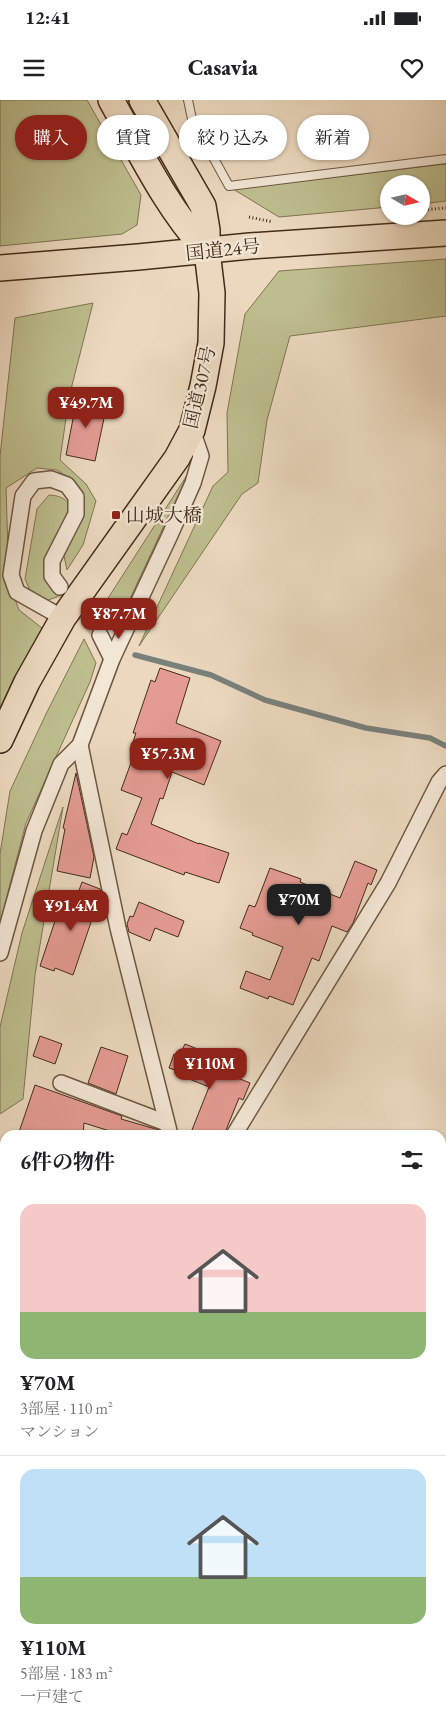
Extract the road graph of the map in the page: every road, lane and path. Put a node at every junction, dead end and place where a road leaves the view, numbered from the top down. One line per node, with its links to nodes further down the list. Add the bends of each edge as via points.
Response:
1 (110, 100): 8 (highway, via 177,216)
2 (142, 100): 8 (highway, 国道307号, via 203,206)
3 (188, 100): 4 (lane, via 192,119 229,186)
4 (446, 159)
5 (446, 208): 6 (path)
6 (430, 209)
7 (446, 233): 8 (highway, 国道24号)
8 (206, 251): 9 (highway, 国道24号); 10 (highway, 国道307号, via 212,293 211,343)
9 (11, 267)
10 (192, 430): 12 (highway, 国道307号, via 177,458); 14 (street, via 201,456 193,483)
11 (60, 587): 12 (street, via 52,576 52,561 76,514 76,497 67,485 51,480 34,481 23,496 11,575 17,592)
12 (63, 618): 15 (highway, 国道307号, via 27,682)
13 (100, 636): 14 (street)
14 (112, 658): 16 (street)
15 (0, 740)
16 (80, 745): 18 (street, via 60,764 34,830); 20 (street, via 118,928)
17 (446, 774): 21 (street, via 388,883)
18 (0, 953)
19 (62, 1083): 20 (street)
20 (168, 1129)
21 (237, 1130)

